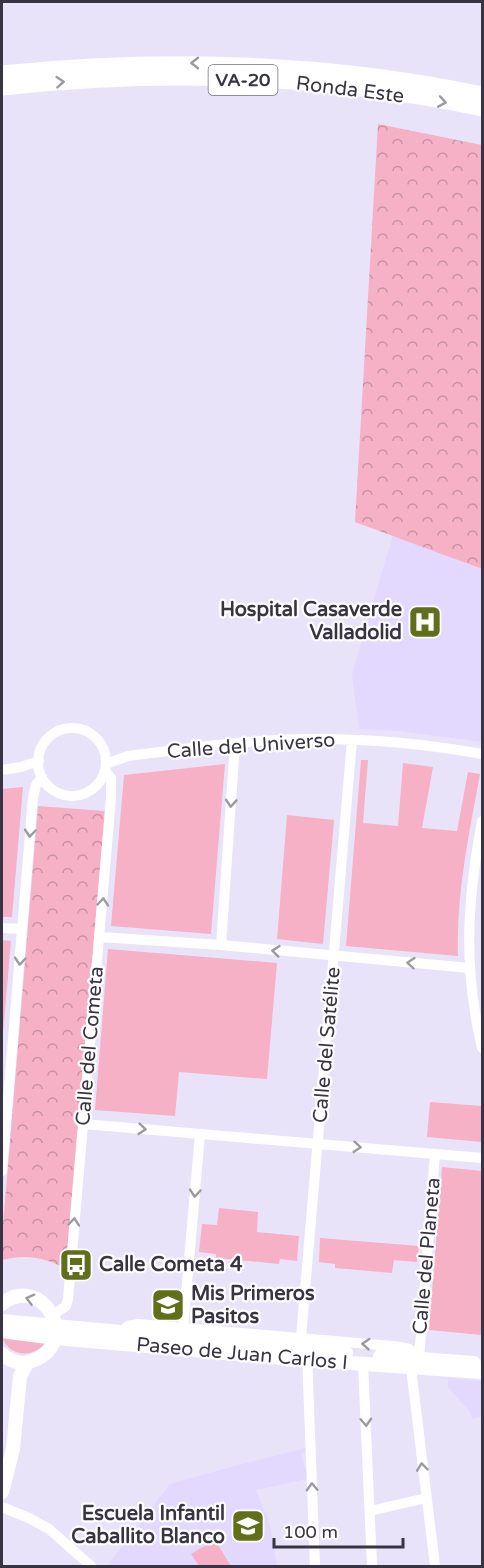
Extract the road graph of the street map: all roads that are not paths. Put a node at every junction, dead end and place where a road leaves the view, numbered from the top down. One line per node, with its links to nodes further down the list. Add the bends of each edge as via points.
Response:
1 (2, 73): 3 (highway, Ronda Este / VA-20, one-way to 1, via 435,84 255,65 147,64)
2 (2, 88): 4 (highway, Ronda Este / VA-20, one-way to 4, via 104,79 235,79 365,90)
3 (483, 94)
4 (483, 109)
5 (352, 740): 6 (street, Calle del Universo); 8 (street, Calle del Universo); 18 (street, Calle del Satélite)
6 (235, 744): 9 (street, Calle del Universo); 17 (street, one-way to 17)
7 (104, 749): 9 (street, Calle del Universo); 10 (street); 12 (street, via 93,735 68,729 45,742)
8 (483, 754)
9 (128, 756): 10 (street, Calle del Universo)
10 (106, 768): 12 (street, via 90,792 73,796 56,792); 16 (street, Calle del Cometa, one-way to 10, via 112,788)
11 (2, 770): 12 (street)
12 (40, 770): 15 (street, one-way to 15, via 34,790)
13 (483, 821): 19 (street, via 472,879)
14 (2, 928): 15 (street)
15 (22, 930): 21 (street, one-way to 21)
16 (100, 937): 17 (street); 22 (street, Calle del Cometa)
17 (221, 945): 18 (street, one-way to 17)
18 (334, 956): 19 (street, one-way to 18); 24 (street, Calle del Satélite)
19 (469, 968): 20 (street)
20 (483, 1048)
21 (4, 1117): 27 (street)
22 (84, 1124): 23 (street, one-way to 23); 30 (street, Calle del Cometa, one-way to 22, via 68,1299)
23 (200, 1134): 24 (street); 31 (street, one-way to 31)
24 (319, 1144): 25 (street, one-way to 25); 34 (street, Calle del Satélite)
25 (435, 1154): 26 (street); 37 (street, Calle del Planeta)
26 (483, 1158)
27 (2, 1171)
28 (2, 1304): 30 (main road, one-way to 28, via 44,1304 31,1297 18,1296)
29 (2, 1321): 30 (main road, Paseo de Juan Carlos I)
30 (55, 1327): 32 (main road, Paseo de Juan Carlos I); 33 (main road, Paseo de Juan Carlos I); 34 (main road, Paseo de Juan Carlos I); 36 (main road, via 45,1353)
31 (183, 1329): 33 (street, via 138,1324); 34 (street)
32 (2, 1331)
33 (119, 1333): 34 (main road, Paseo de Juan Carlos I)
34 (304, 1349): 37 (main road, Paseo de Juan Carlos I, one-way to 34); 39 (main road, Paseo de Juan Carlos I); 46 (street, Calle del Satélite, one-way to 34)
35 (2, 1354): 36 (main road)
36 (21, 1362): 41 (main road, via 13,1449)
37 (415, 1363): 38 (main road, Paseo de Juan Carlos I); 39 (main road, Paseo de Juan Carlos I); 40 (main road, Paseo de Juan Carlos I); 42 (street, Calle del Planeta, one-way to 37)
38 (483, 1363)
39 (363, 1364): 44 (street, one-way to 44)
40 (483, 1372)
41 (2, 1492)
42 (426, 1498): 44 (street); 48 (street, Calle del Planeta)
43 (2, 1507): 45 (street, via 49,1529)
44 (370, 1511): 47 (street)
45 (91, 1566)
46 (315, 1566)
47 (372, 1566)
48 (435, 1566)

